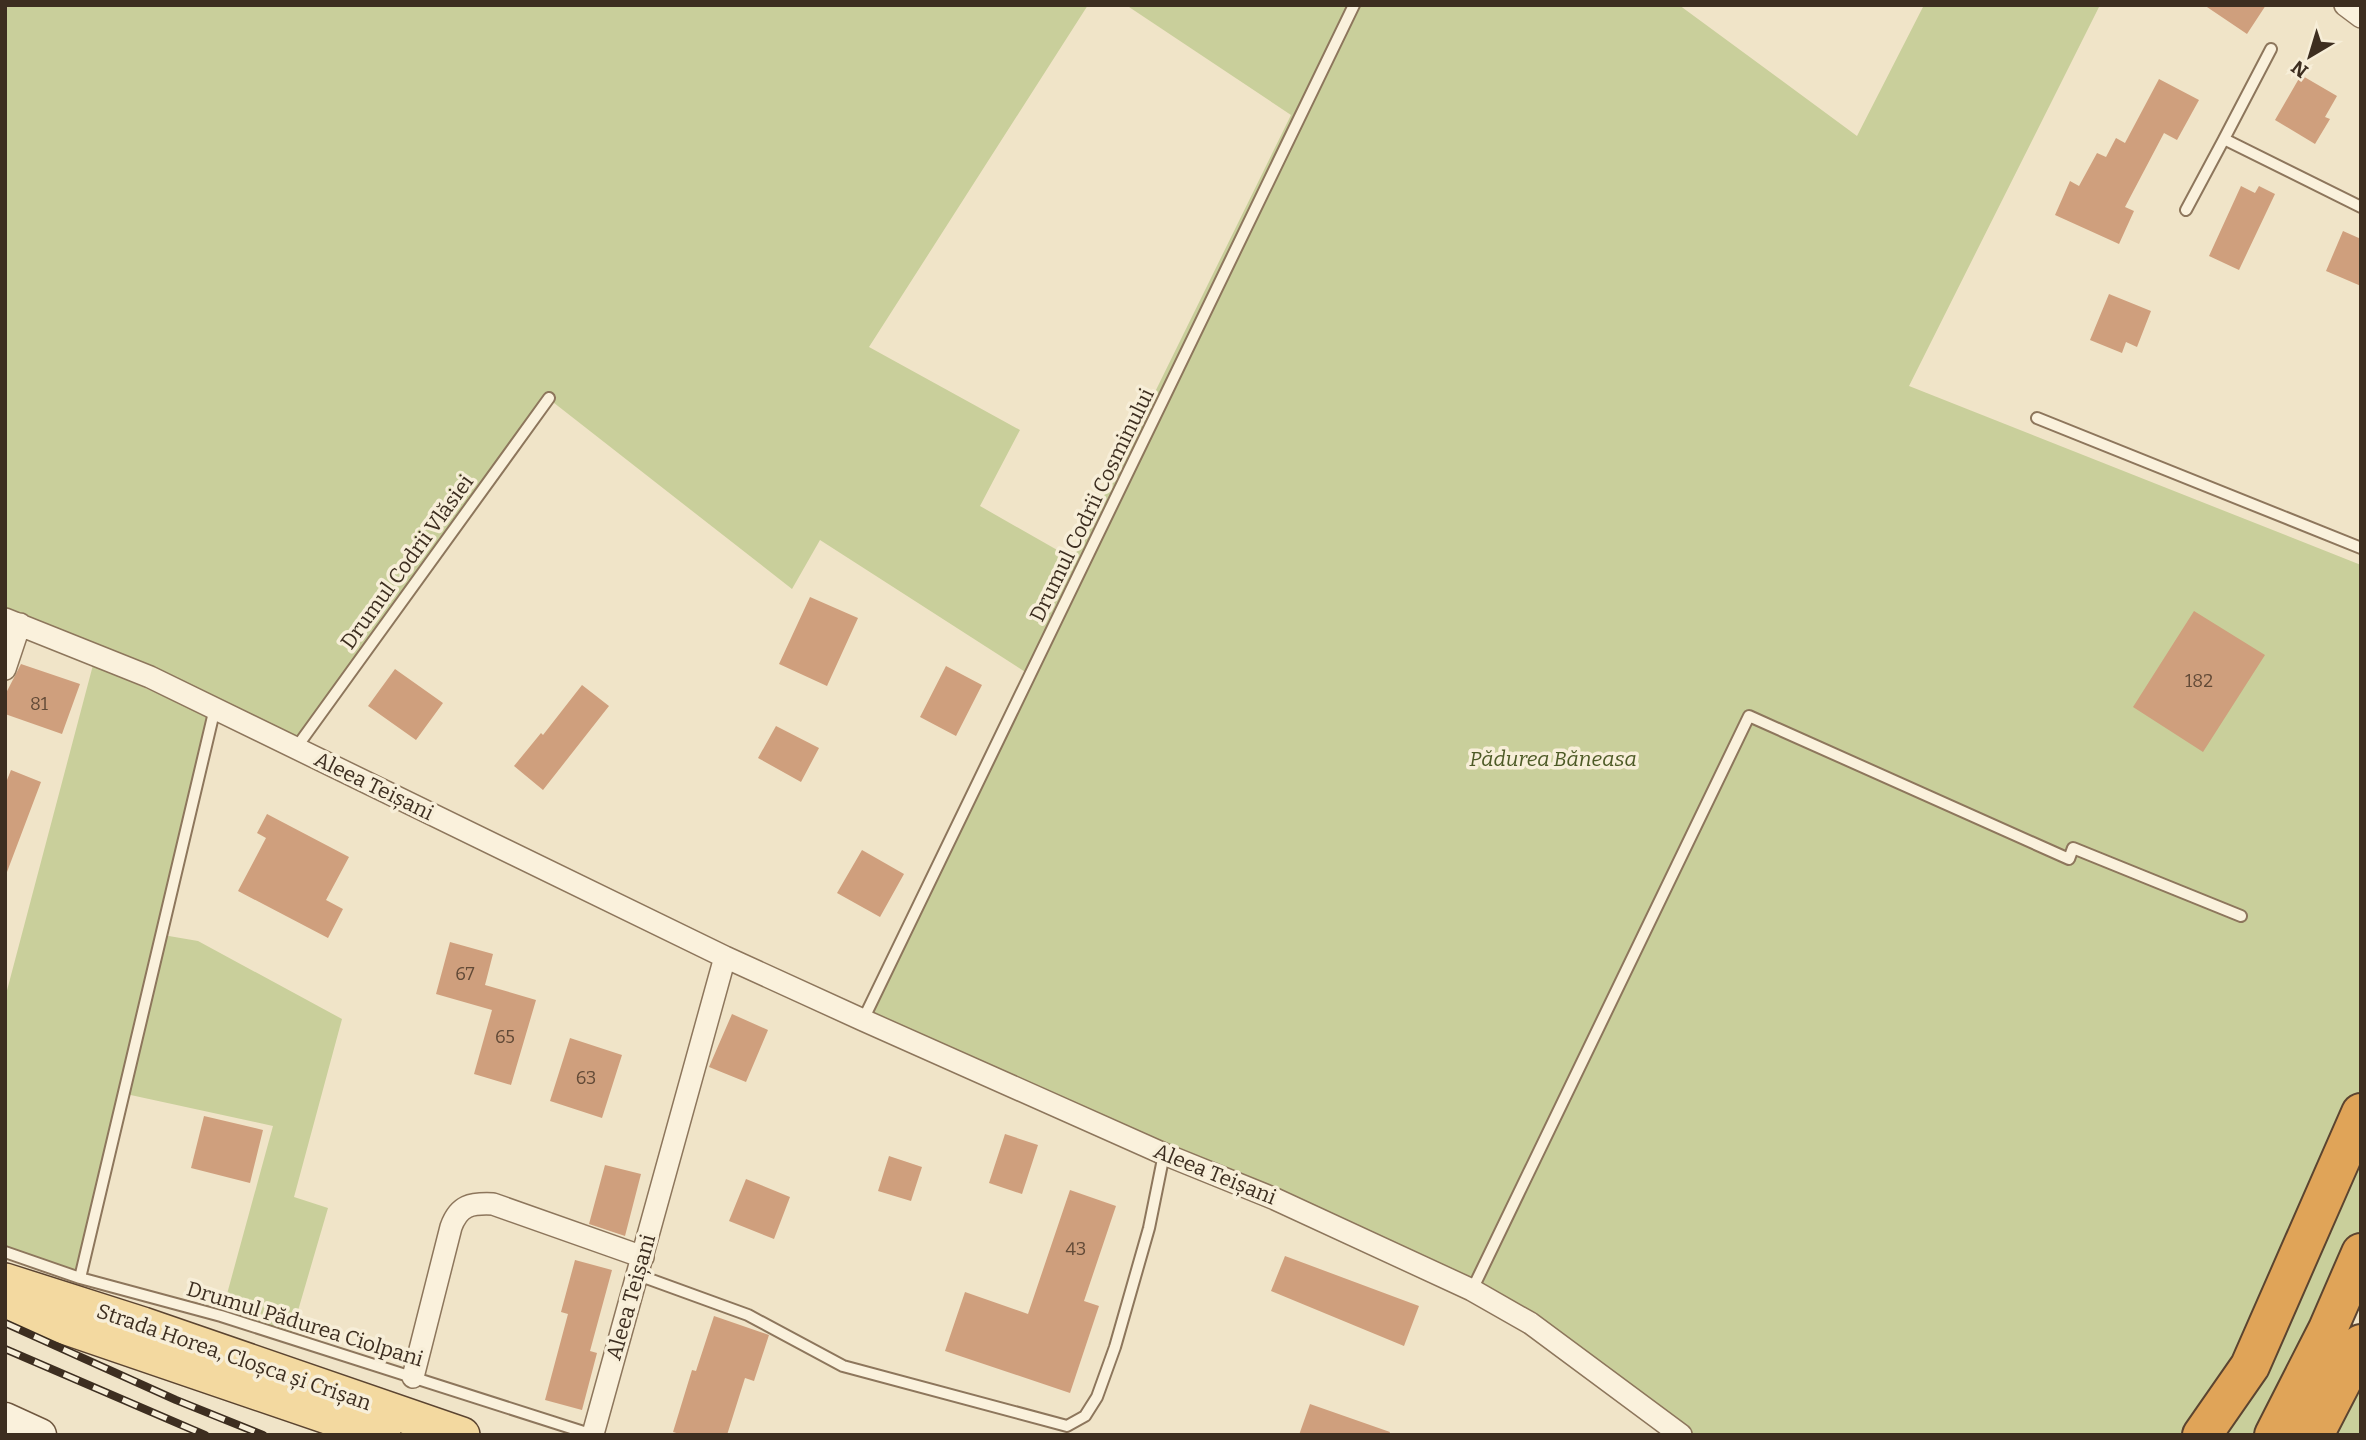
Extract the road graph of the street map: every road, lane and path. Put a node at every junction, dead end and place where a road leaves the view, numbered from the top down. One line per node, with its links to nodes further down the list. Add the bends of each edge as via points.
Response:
1 (1354, 5): 17 (lane, Drumul Codrii Cosminului)
2 (2345, 5): 3 (street)
3 (2361, 17)
4 (2272, 49): 5 (lane)
5 (2224, 139): 6 (lane); 7 (lane)
6 (2361, 207)
7 (2186, 210)
8 (549, 398): 14 (lane, Drumul Codrii Vlăsiei)
9 (2037, 418): 10 (lane)
10 (2361, 548)
11 (13, 621): 12 (street, Aleea Teișani); 13 (street, Aleea Teișani)
12 (5, 669)
13 (215, 708): 14 (street, Aleea Teișani); 23 (lane)
14 (296, 748): 16 (street, Aleea Teișani)
15 (2241, 916): 25 (lane, via 2073,848 2069,859 1749,716)
16 (725, 957): 17 (street, Aleea Teișani); 22 (street, Aleea Teișani)
17 (863, 1020): 19 (street, Aleea Teișani)
18 (2361, 1114): 35 (highway, via 2250,1366)
19 (1164, 1154): 22 (lane, via 1149,1228 1115,1348 1097,1397 1085,1416 1067,1426 843,1366 748,1315); 25 (street, Aleea Teișani, via 1275,1199)
20 (5, 1252): 23 (lane, Drumul Pădurea Ciolpani)
21 (2361, 1253): 36 (highway)
22 (640, 1266): 28 (street, via 493,1204 471,1203 456,1214 451,1227); 30 (street, Aleea Teișani)
23 (80, 1278): 28 (lane, Drumul Pădurea Ciolpani)
24 (5, 1281): 33 (main road, Strada Horea, Cloșca și Crișan)
25 (1472, 1290): 34 (street, Aleea Teișani, via 1530,1323)
26 (5, 1306): 32 (main road, Strada Horea, Cloșca și Crișan)
27 (2361, 1344): 37 (highway)
28 (413, 1377): 30 (lane, Drumul Pădurea Ciolpani)
29 (5, 1419): 31 (street)
30 (593, 1434)
31 (40, 1435)
32 (383, 1435)
33 (462, 1435)
34 (1681, 1435)
35 (2203, 1435)
36 (2274, 1435)
37 (2314, 1435)

